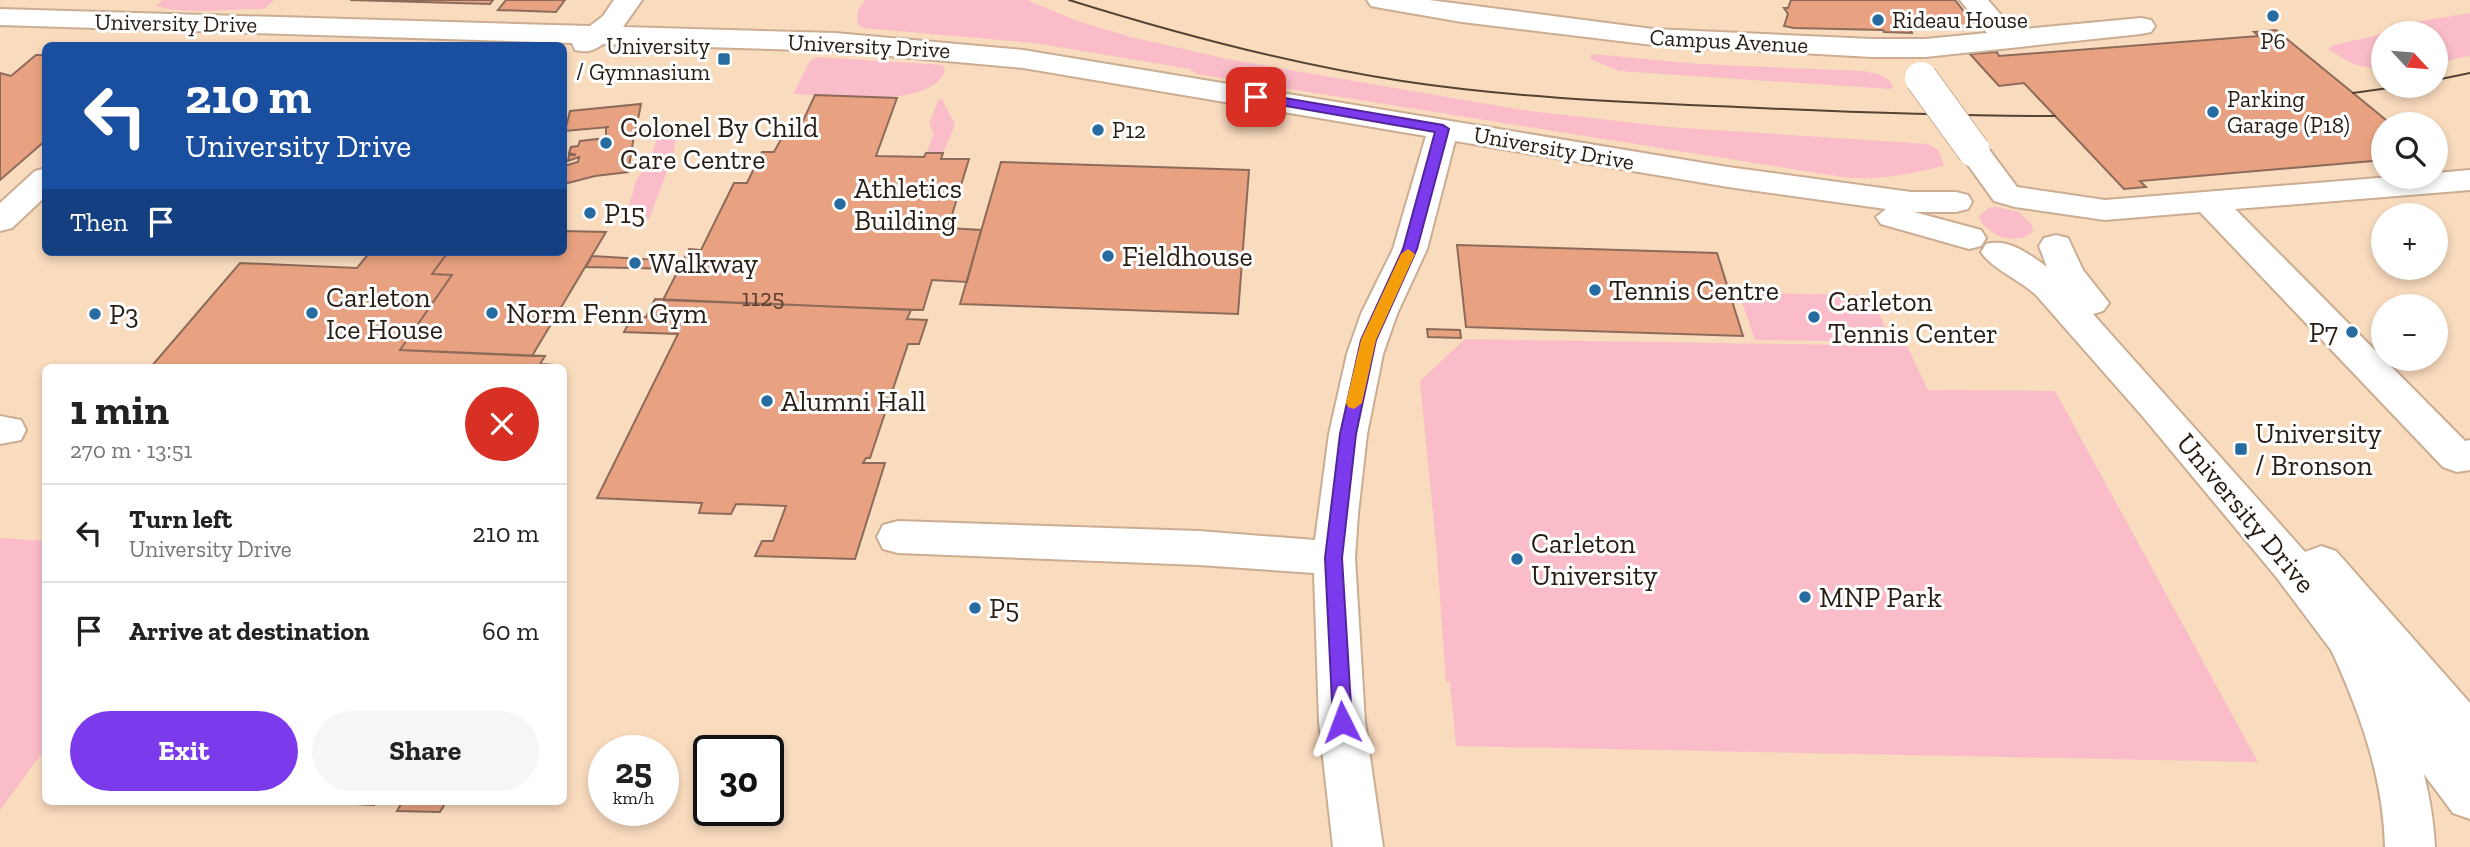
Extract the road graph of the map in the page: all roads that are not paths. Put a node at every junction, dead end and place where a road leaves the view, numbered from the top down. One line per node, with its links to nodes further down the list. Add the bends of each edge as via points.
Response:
1 (628, 0): 9 (street)
2 (1381, 0): 5 (street, Campus Avenue)
3 (1974, 0): 10 (street)
4 (817, 10): 12 (street)
5 (1536, 11): 13 (street, Campus Avenue, via 1697,40)
6 (0, 17): 7 (street, University Drive)
7 (215, 18): 9 (street, University Drive); 11 (street)
8 (2141, 26): 10 (street, Campus Avenue)
9 (598, 35): 12 (street, University Drive); 14 (street)
10 (2006, 38): 13 (street, Campus Avenue)
11 (188, 42)
12 (803, 42): 15 (street, University Drive, via 1023,59)
13 (1901, 48): 20 (street, bridge)
14 (567, 58)
15 (1443, 129): 16 (street, University Drive); 25 (street)
16 (1506, 140): 17 (street, University Drive); 25 (street, via 1450,173)
17 (1728, 177): 21 (street, University Drive, via 1911,202); 27 (street, University Drive, via 1913,221)
18 (2470, 180): 22 (street)
19 (42, 182): 24 (street)
20 (2010, 196): 21 (street, University Drive, via 1976,193); 23 (street, University Drive); 26 (street, University Drive, via 2052,218)
21 (1956, 202): 27 (street, via 1954,219)
22 (2209, 202): 23 (street); 28 (street, via 2457,457)
23 (2105, 210): 26 (street, via 2084,219)
24 (0, 220)
25 (1417, 228): 30 (street, via 1365,354 1348,434)
26 (2058, 242): 27 (street, via 2046,252 2032,255); 32 (street, University Drive, via 2067,274)
27 (1984, 245): 31 (street, University Drive, via 2033,273 2065,304)
28 (2470, 456)
29 (898, 537): 30 (street)
30 (1334, 558): 34 (street, via 1342,722)
31 (2346, 634): 33 (street, University Drive); 35 (street, via 2394,742)
32 (2470, 737)
33 (2470, 797)
34 (1358, 847)
35 (2410, 847)

